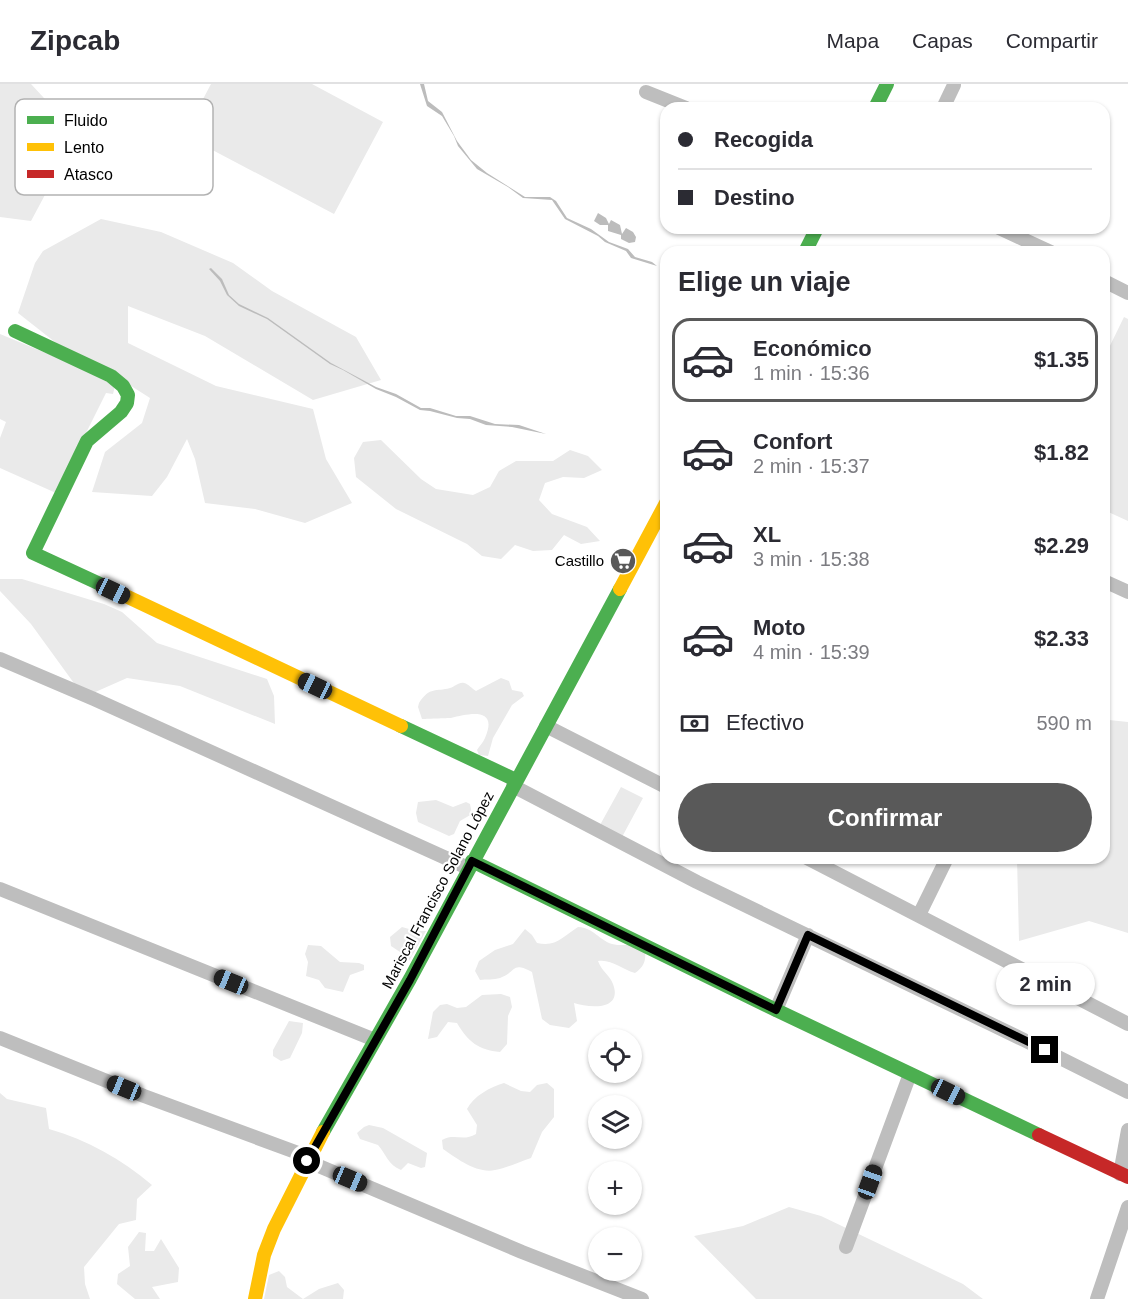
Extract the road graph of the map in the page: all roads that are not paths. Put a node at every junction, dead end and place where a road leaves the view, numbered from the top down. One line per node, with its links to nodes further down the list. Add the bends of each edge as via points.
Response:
1 (887, 84): 5 (street)
2 (954, 85): 6 (street)
3 (646, 92): 4 (street)
4 (671, 102)
5 (878, 102)
6 (946, 102)
7 (1012, 234): 8 (street)
8 (1038, 246)
9 (1110, 284): 10 (street)
10 (1128, 293)
11 (15, 331): 17 (street, via 120,382 127,396 117,418 87,441 33,553)
12 (660, 514): 16 (street, Mariscal Francisco Solano López)
13 (1110, 583): 14 (street)
14 (1128, 592)
15 (0, 659): 23 (street)
16 (546, 726): 17 (street, Mariscal Francisco Solano López); 18 (street)
17 (514, 783): 19 (street); 23 (street, Mariscal Francisco Solano López)
18 (660, 784)
19 (660, 862)
20 (665, 864): 26 (street)
21 (819, 864): 25 (street)
22 (944, 864): 25 (street)
23 (470, 865): 27 (street); 30 (street, Mariscal Francisco Solano López)
24 (0, 889): 30 (street)
25 (919, 915): 28 (street)
26 (808, 935): 27 (street); 32 (street)
27 (776, 1010): 31 (street)
28 (1128, 1024)
29 (0, 1038): 34 (street)
30 (375, 1040): 34 (street, Mariscal Francisco Solano López)
31 (910, 1074): 35 (street); 37 (street)
32 (1128, 1092)
33 (1128, 1130): 35 (street)
34 (308, 1159): 38 (street, Mariscal Francisco Solano López, via 264,1255); 39 (street, via 522,1252)
35 (1124, 1175)
36 (1128, 1207): 40 (street)
37 (846, 1247)
38 (255, 1299)
39 (642, 1299)
40 (1097, 1299)

